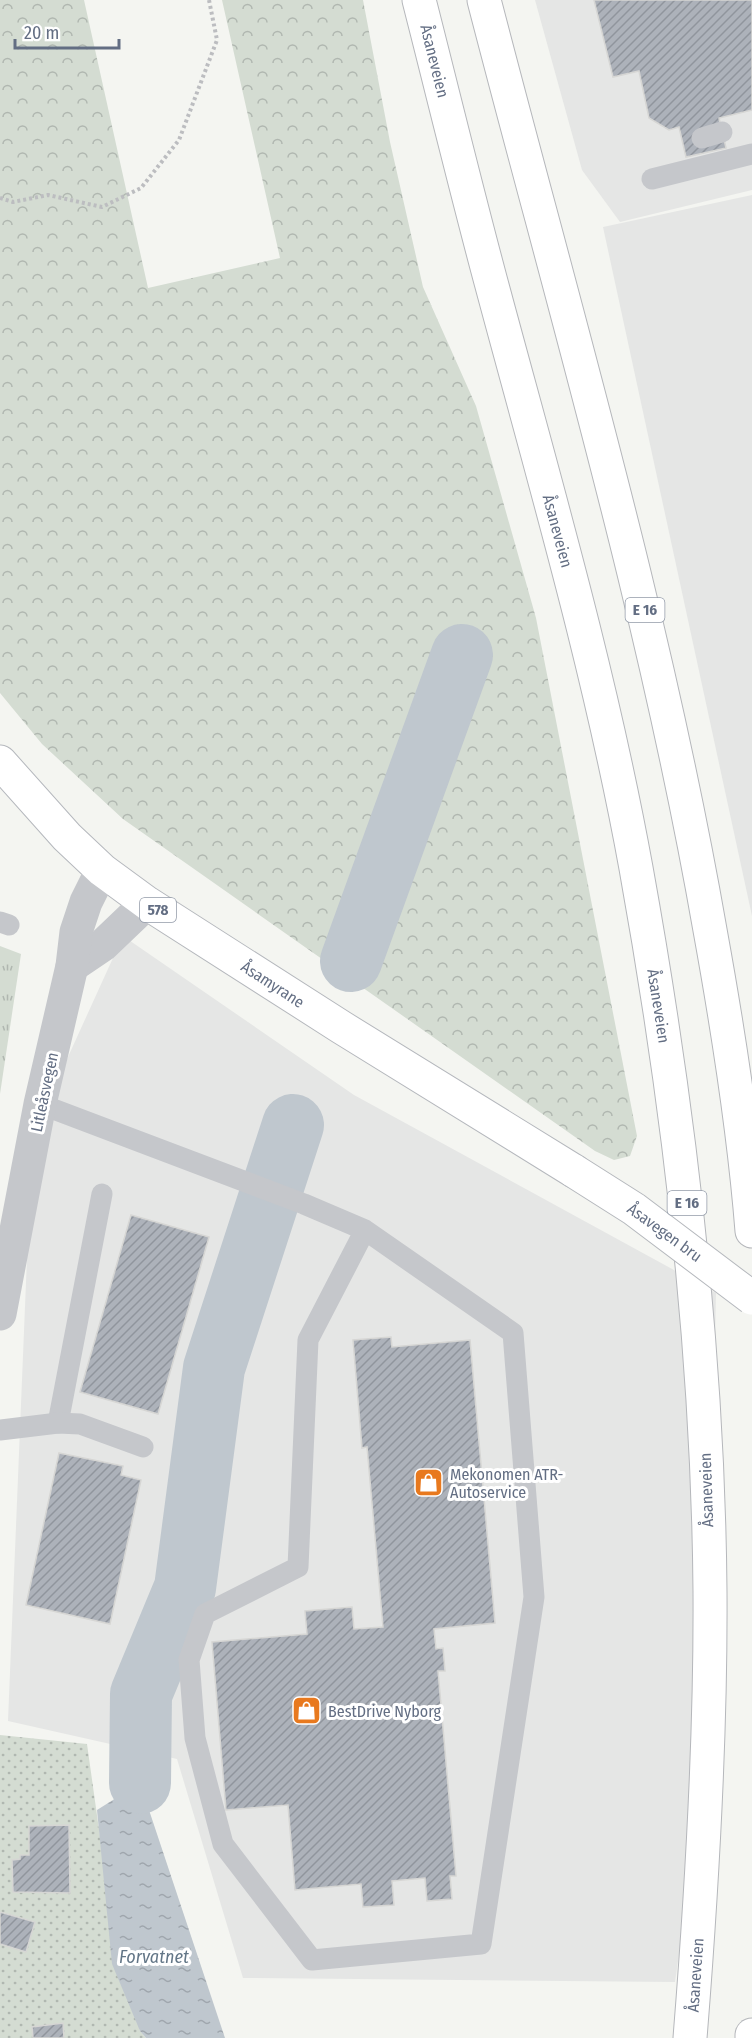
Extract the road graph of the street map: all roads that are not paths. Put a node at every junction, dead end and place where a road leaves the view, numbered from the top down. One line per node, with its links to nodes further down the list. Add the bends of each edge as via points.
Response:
1 (419, 0): 21 (main road, Åsaneveien / E 16, via 597,680 635,864 666,1045 687,1204 701,1371 710,1589 708,1765)
2 (484, 0): 15 (main road, E 16, via 656,657 692,827 727,1025)
3 (722, 132): 4 (lane)
4 (702, 138)
5 (752, 154): 6 (lane)
6 (652, 179)
7 (0, 762): 8 (main road, Åsamyrane / 578)
8 (102, 870): 9 (main road, Åsamyrane / 578); 10 (street, Litleåsvegen, via 76,932)
9 (147, 903): 10 (street, via 103,945); 12 (main road, Åsamyrane / 578)
10 (72, 966): 11 (street, Litleåsvegen)
11 (40, 1104): 14 (lane); 17 (street, Litleåsvegen)
12 (574, 1171): 16 (main road, Åsavegen bru / 578, bridge, via 634,1209)
13 (102, 1194): 18 (lane)
14 (365, 1230): 14 (lane, via 513,1333 534,1597 482,1944 312,1960 223,1844 195,1738 189,1660 205,1614 298,1567 308,1340)
15 (752, 1231)
16 (752, 1298)
17 (0, 1314)
18 (58, 1423): 19 (lane); 20 (lane, via 80,1424)
19 (0, 1430)
20 (142, 1447)
21 (690, 2038)

